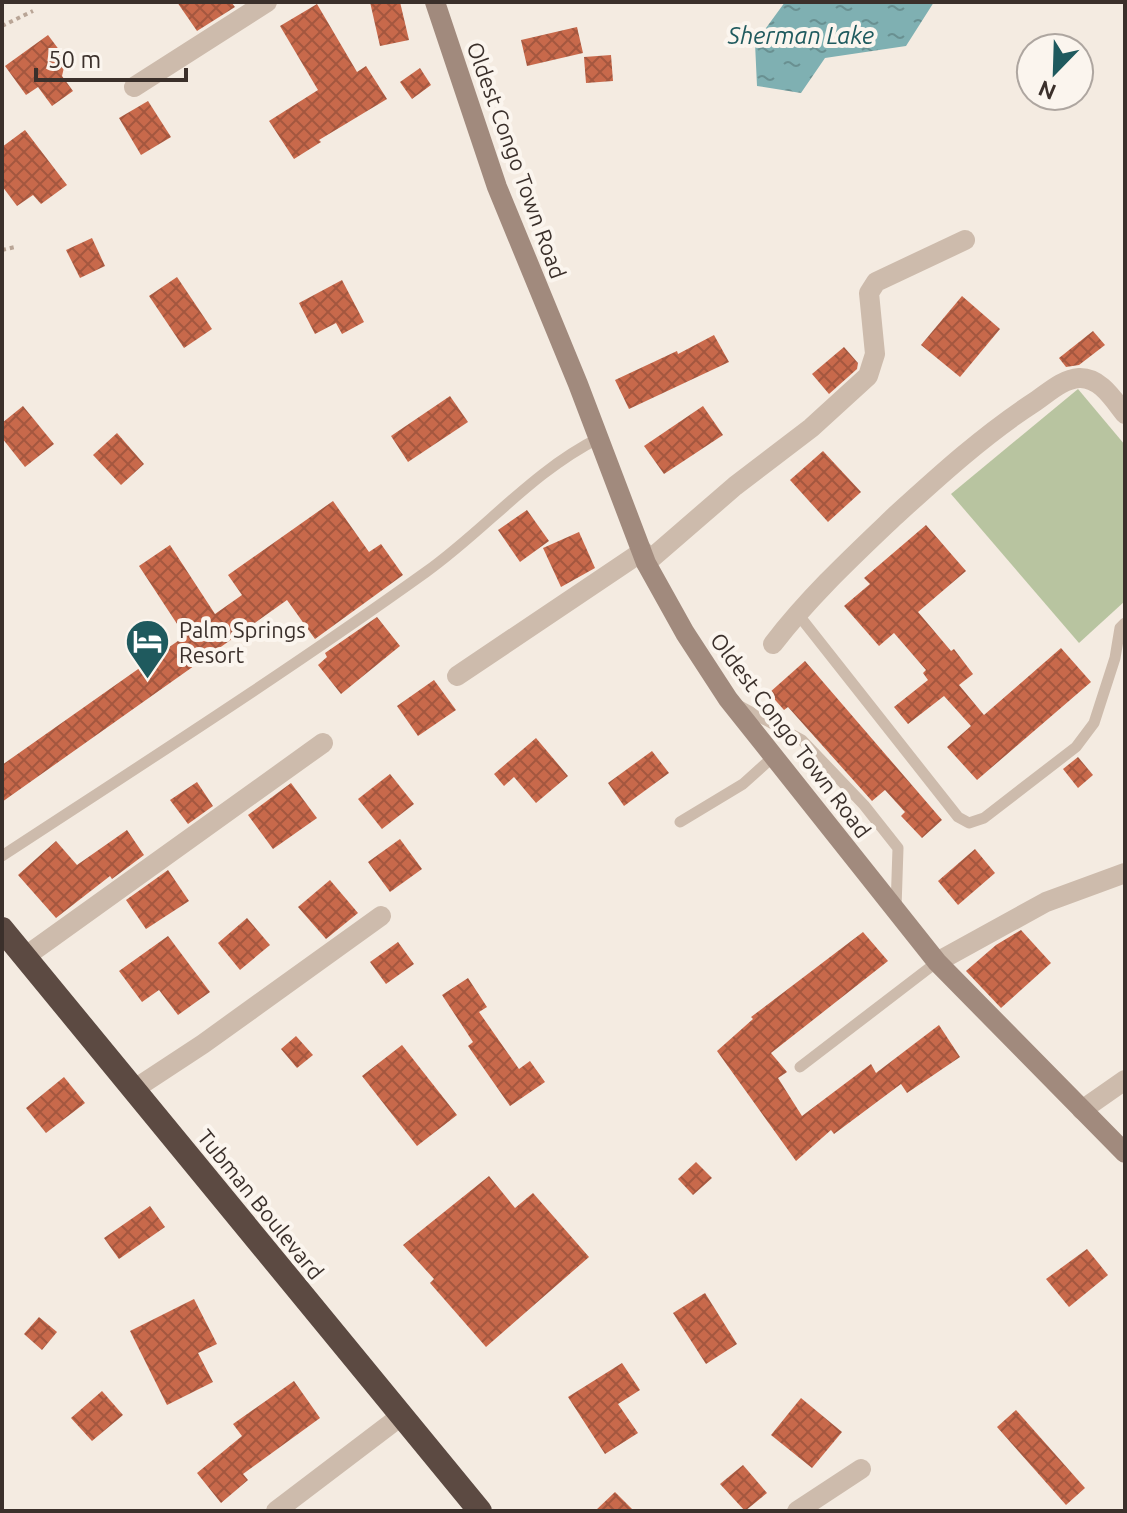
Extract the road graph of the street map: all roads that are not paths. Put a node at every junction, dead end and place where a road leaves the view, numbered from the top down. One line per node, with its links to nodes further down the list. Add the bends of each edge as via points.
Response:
1 (267, 2): 3 (street)
2 (435, 2): 6 (street, Oldest Congo Town Road, via 497,187)
3 (134, 87)
4 (965, 240): 7 (street, via 876,282 869,293 875,354 868,376 811,428)
5 (1125, 414): 8 (street, via 1092,380 1066,381 1004,421 925,488)
6 (599, 438): 7 (street, Oldest Congo Town Road); 16 (lane, via 570,453 430,570)
7 (644, 557): 11 (street); 12 (street, Oldest Congo Town Road)
8 (797, 613): 9 (lane, via 958,817 969,823 995,811 1076,747 1094,723); 10 (street)
9 (1125, 623)
10 (773, 644)
11 (457, 676)
12 (728, 699): 14 (street, Oldest Congo Town Road); 18 (lane, via 802,740 898,848)
13 (323, 743): 21 (street)
14 (773, 757): 15 (lane, via 743,784); 18 (street, Oldest Congo Town Road)
15 (680, 822)
16 (2, 856)
17 (1125, 873): 22 (street, via 1046,902)
18 (896, 912): 22 (street, Oldest Congo Town Road)
19 (381, 916): 25 (street)
20 (2, 929): 21 (highway, Tubman Boulevard)
21 (26, 956): 25 (highway, Tubman Boulevard)
22 (937, 962): 23 (lane); 26 (street, Oldest Congo Town Road)
23 (800, 1067)
24 (1125, 1080): 26 (street)
25 (133, 1090): 28 (highway, Tubman Boulevard)
26 (1082, 1110): 27 (street, Oldest Congo Town Road)
27 (1125, 1153)
28 (401, 1416): 30 (street); 31 (highway, Tubman Boulevard)
29 (861, 1469): 32 (street)
30 (276, 1511)
31 (480, 1511)
32 (797, 1511)

